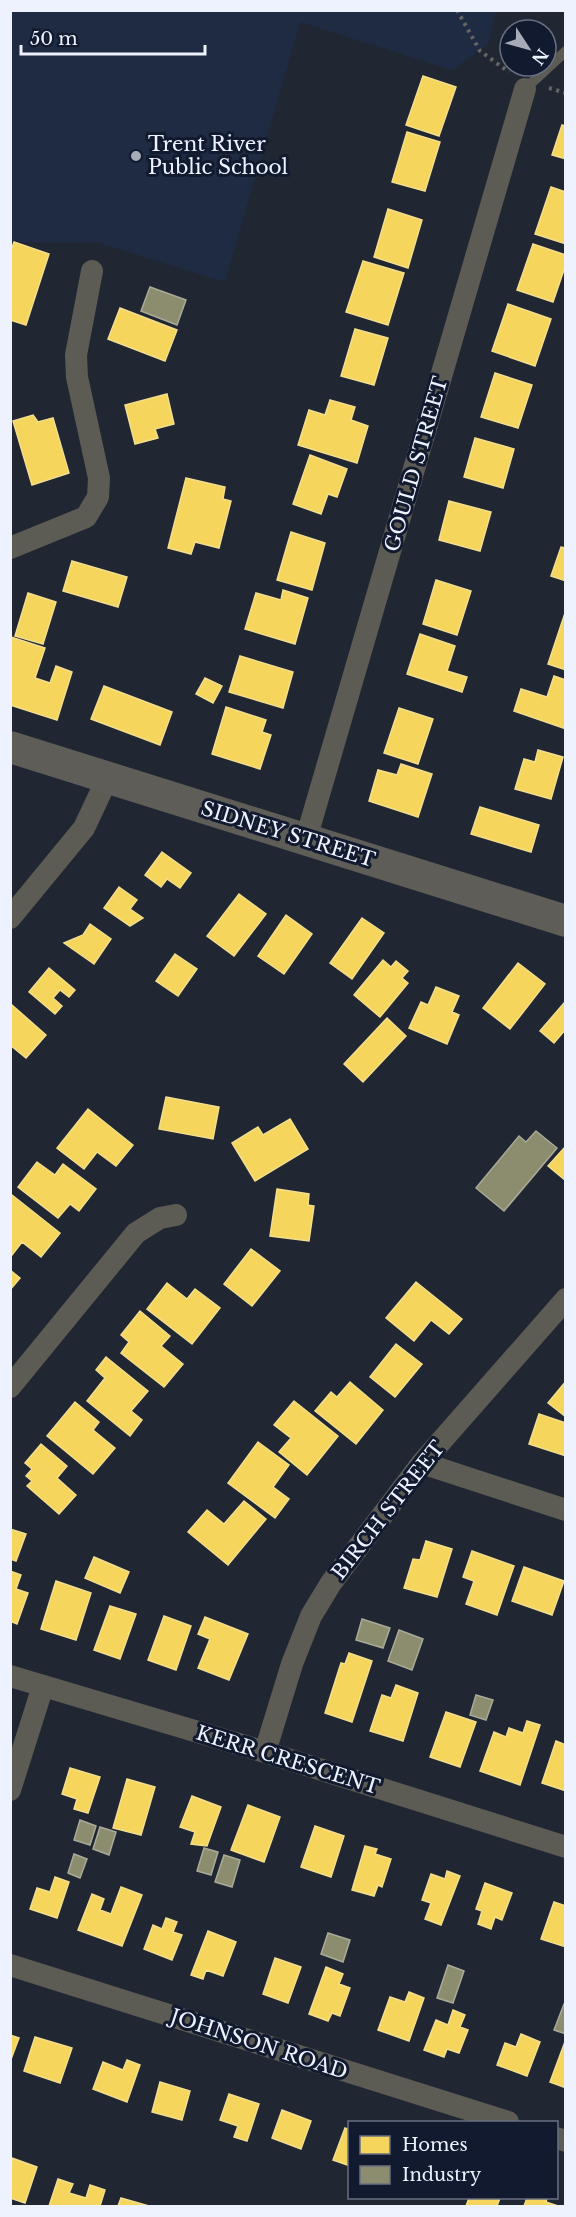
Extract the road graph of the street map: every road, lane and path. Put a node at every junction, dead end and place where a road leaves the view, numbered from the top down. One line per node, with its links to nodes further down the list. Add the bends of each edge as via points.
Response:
1 (457, 10): 3 (path, via 480,51)
2 (566, 51): 3 (lane)
3 (527, 87): 4 (path); 9 (street, GOULD STREET)
4 (566, 93)
5 (92, 271): 6 (street, via 76,355 77,377 99,478 98,497 86,517)
6 (10, 548)
7 (10, 747): 8 (main road, SIDNEY STREET)
8 (108, 777): 9 (main road, SIDNEY STREET); 10 (street, via 84,828)
9 (306, 839): 11 (main road, SIDNEY STREET)
10 (10, 918)
11 (566, 921)
12 (176, 1215): 14 (street, via 160,1218 136,1233)
13 (566, 1299): 15 (street, BIRCH STREET)
14 (10, 1388)
15 (422, 1463): 16 (street); 19 (street, BIRCH STREET, via 331,1583 311,1616)
16 (566, 1510)
17 (10, 1676): 18 (street, KERR CRESCENT)
18 (43, 1686): 19 (street, KERR CRESCENT); 20 (street)
19 (265, 1752): 21 (street, KERR CRESCENT)
20 (10, 1790)
21 (566, 1846)
22 (10, 1965): 23 (street, JOHNSON ROAD)
23 (505, 2121)

